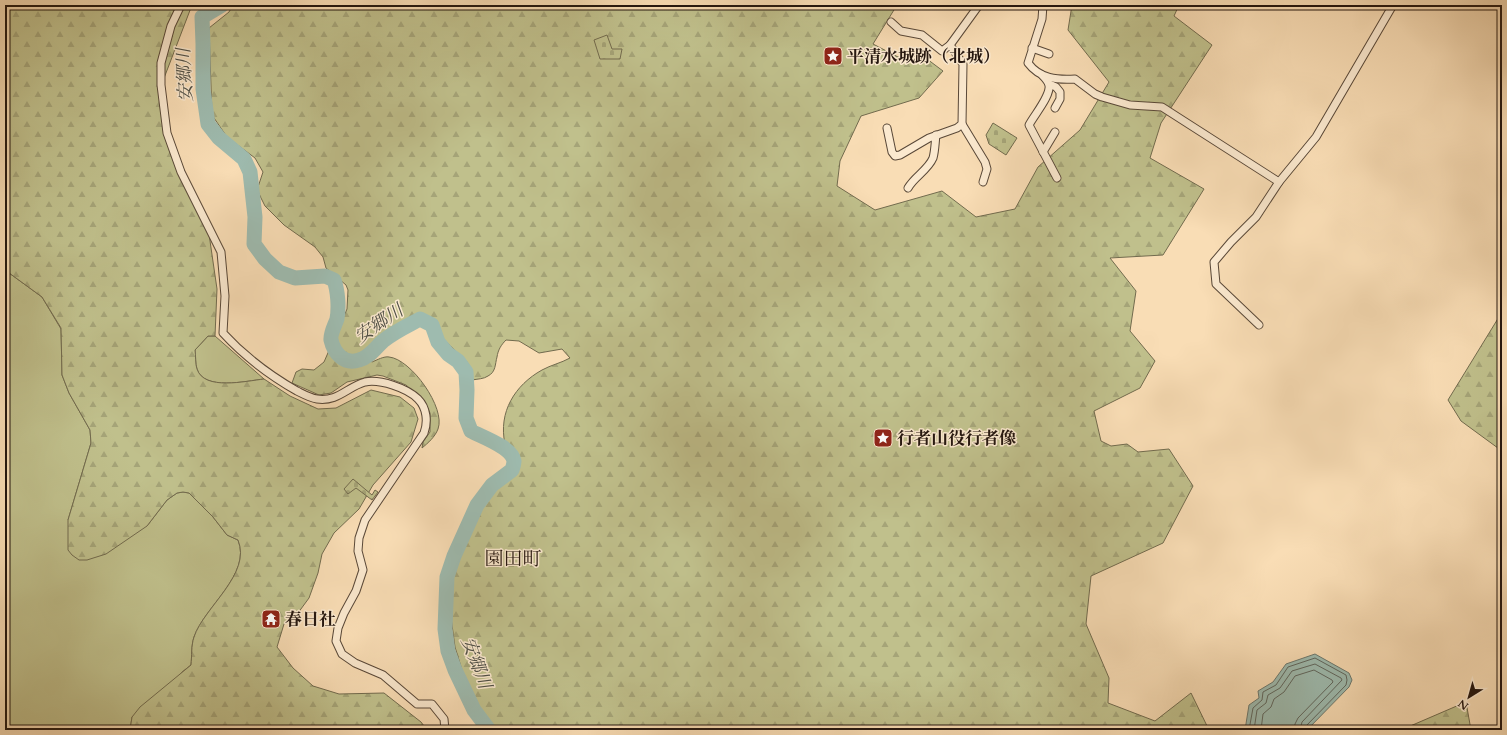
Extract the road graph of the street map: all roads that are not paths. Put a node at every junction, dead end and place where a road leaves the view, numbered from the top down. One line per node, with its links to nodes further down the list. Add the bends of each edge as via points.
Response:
1 (181, 5): 22 (street, via 171,26 161,62 161,86 167,133 181,172 221,252 225,296 223,333 264,371 311,398 335,397 360,384 378,382 401,388 419,400 426,414 424,433 364,520 358,551 363,570 340,623 336,641 342,654 355,663 383,675 417,704 432,704 444,719)
2 (979, 5): 6 (street)
3 (1043, 5): 7 (street, via 1042,19)
4 (1393, 5): 19 (street, via 1316,137)
5 (891, 22): 6 (street, via 901,31 922,35 942,51)
6 (950, 44): 12 (street, via 963,64)
7 (1032, 48): 8 (street); 9 (street, via 1028,63 1033,70)
8 (1048, 54)
9 (1042, 75): 10 (street); 19 (street, via 1063,81 1075,79 1095,94 1121,103 1162,107)
10 (1049, 84): 11 (street, via 1060,92 1060,99); 16 (street, via 1047,96 1029,125)
11 (1055, 108)
12 (962, 124): 15 (street); 18 (street, via 986,162 987,169)
13 (887, 128): 15 (street, via 895,156)
14 (1055, 132): 16 (street)
15 (936, 135): 20 (street, via 933,158)
16 (1043, 152): 17 (street)
17 (1057, 178)
18 (982, 182)
19 (1279, 182): 21 (street, via 1256,217 1214,262 1216,284)
20 (908, 188)
21 (1259, 325)
22 (445, 730)

